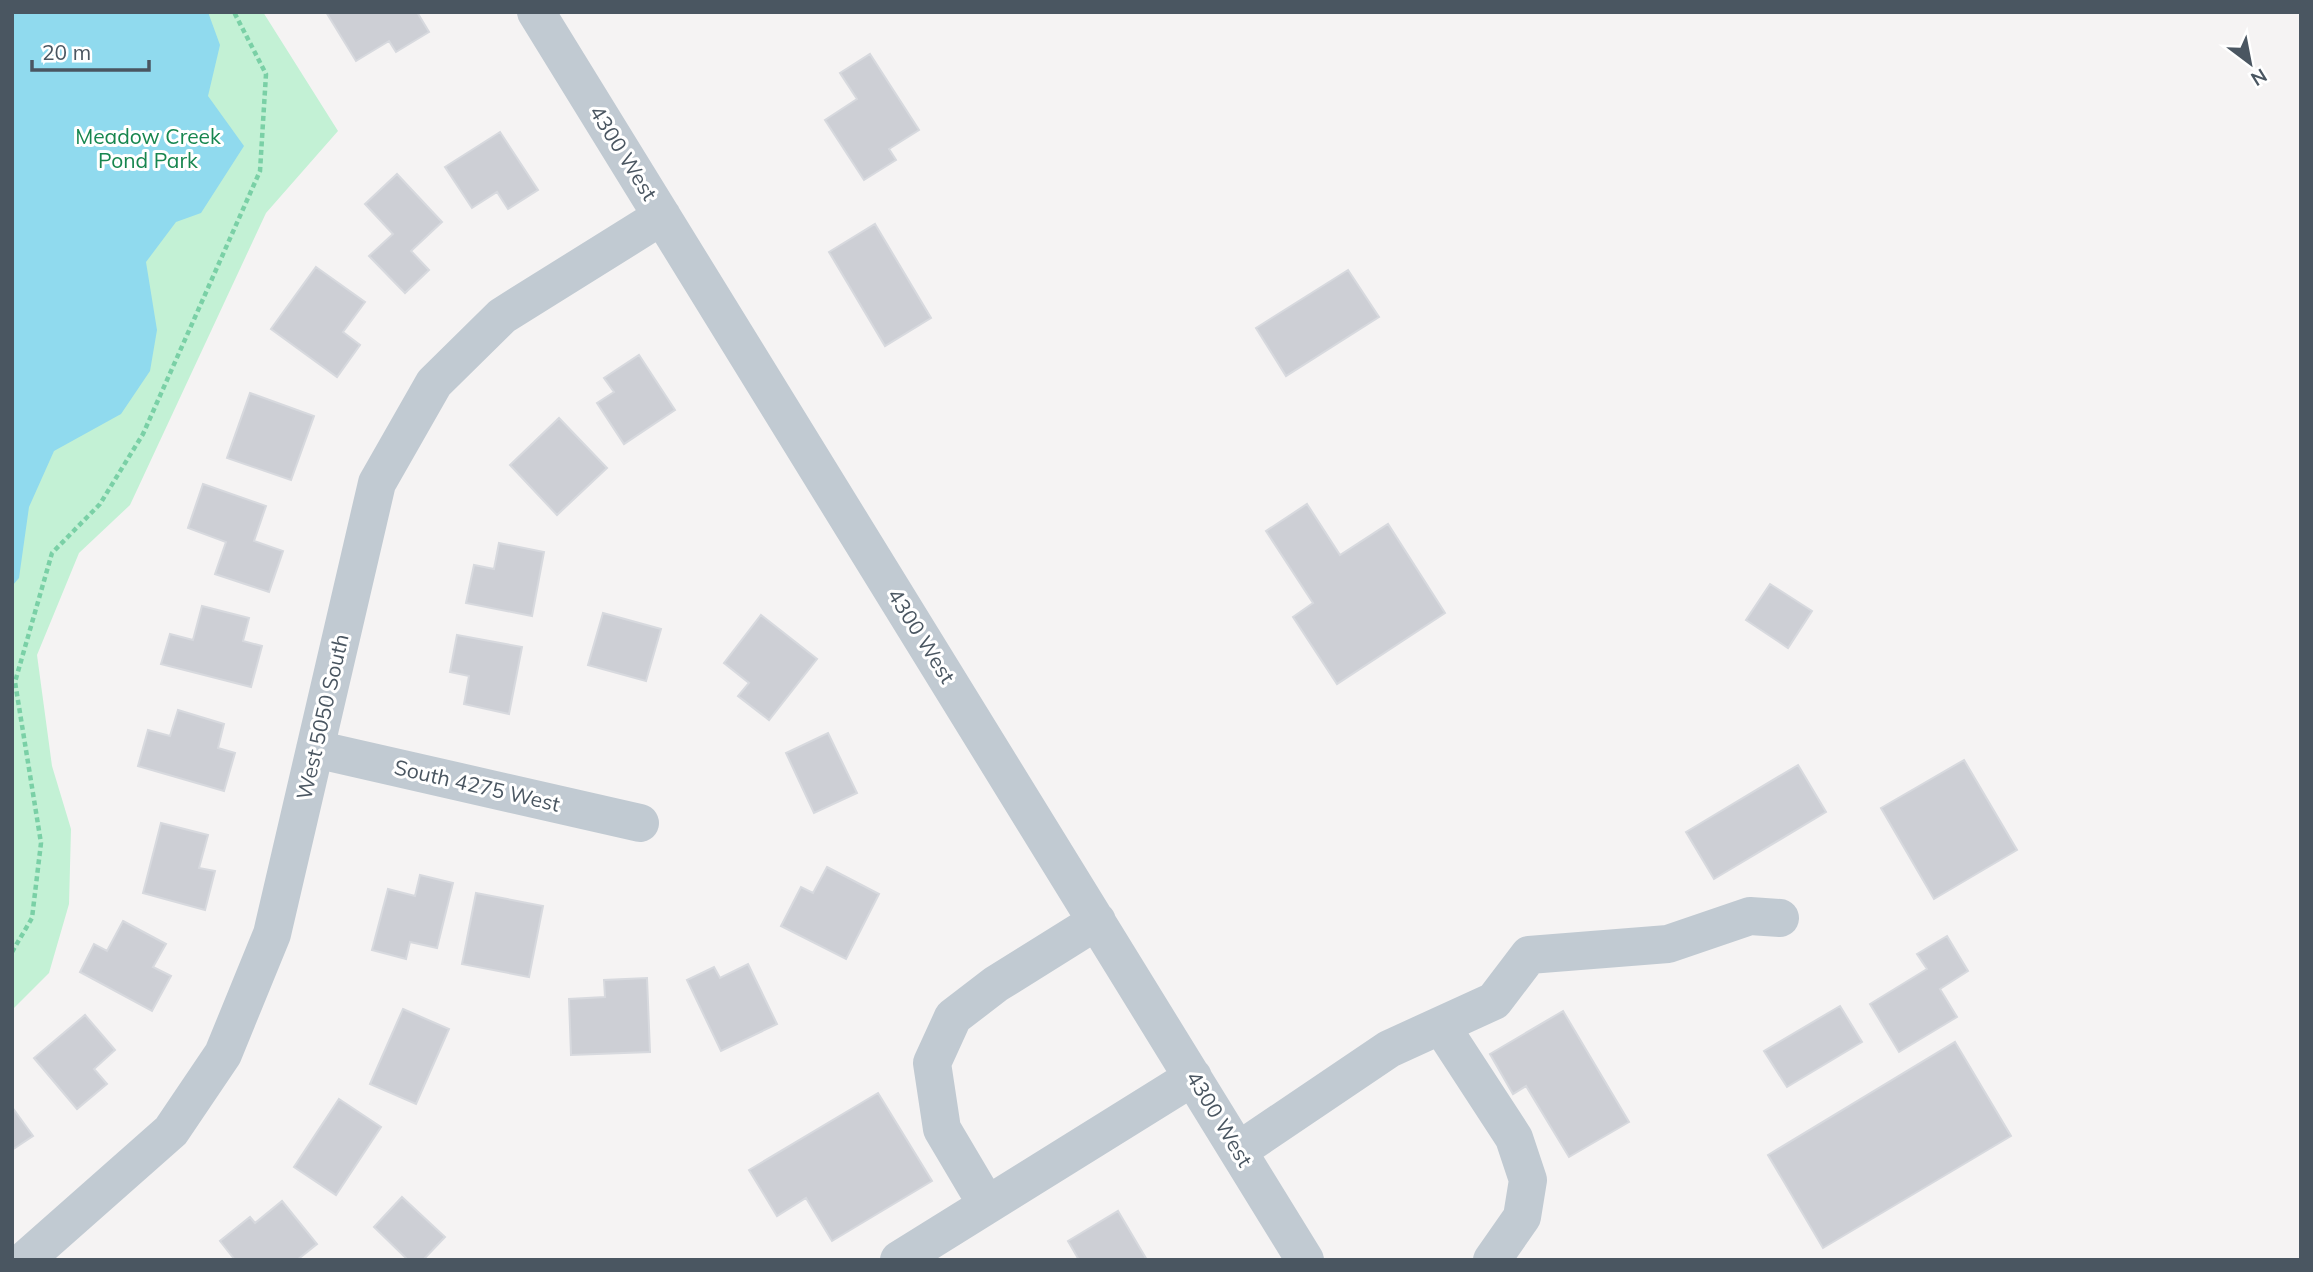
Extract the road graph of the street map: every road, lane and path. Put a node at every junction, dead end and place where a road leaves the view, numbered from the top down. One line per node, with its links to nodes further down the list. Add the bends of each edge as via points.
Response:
1 (234, 12): 8 (path, via 267,74 260,171 143,434 100,504 52,552 15,682 41,843 32,918)
2 (536, 12): 3 (street, 4300 West)
3 (662, 216): 4 (street, West 5050 South, via 502,316 434,383 377,483); 7 (street, 4300 West)
4 (315, 749): 5 (street, South 4275 West); 13 (street, West 5050 South, via 272,934 223,1054 171,1131)
5 (640, 823)
6 (1780, 918): 9 (street, via 1750,916 1668,944 1529,955 1493,1001)
7 (1097, 922): 10 (street, 4300 West); 12 (street, via 996,984 953,1017 932,1063 942,1129)
8 (12, 951)
9 (1441, 1026): 11 (street, via 1389,1049); 16 (street, via 1514,1138 1528,1180 1521,1217)
10 (1193, 1077): 11 (street, 4300 West); 12 (street)
11 (1238, 1151): 15 (street, 4300 West)
12 (987, 1205): 14 (street)
13 (25, 1260)
14 (898, 1260)
15 (1305, 1260)
16 (1492, 1260)

